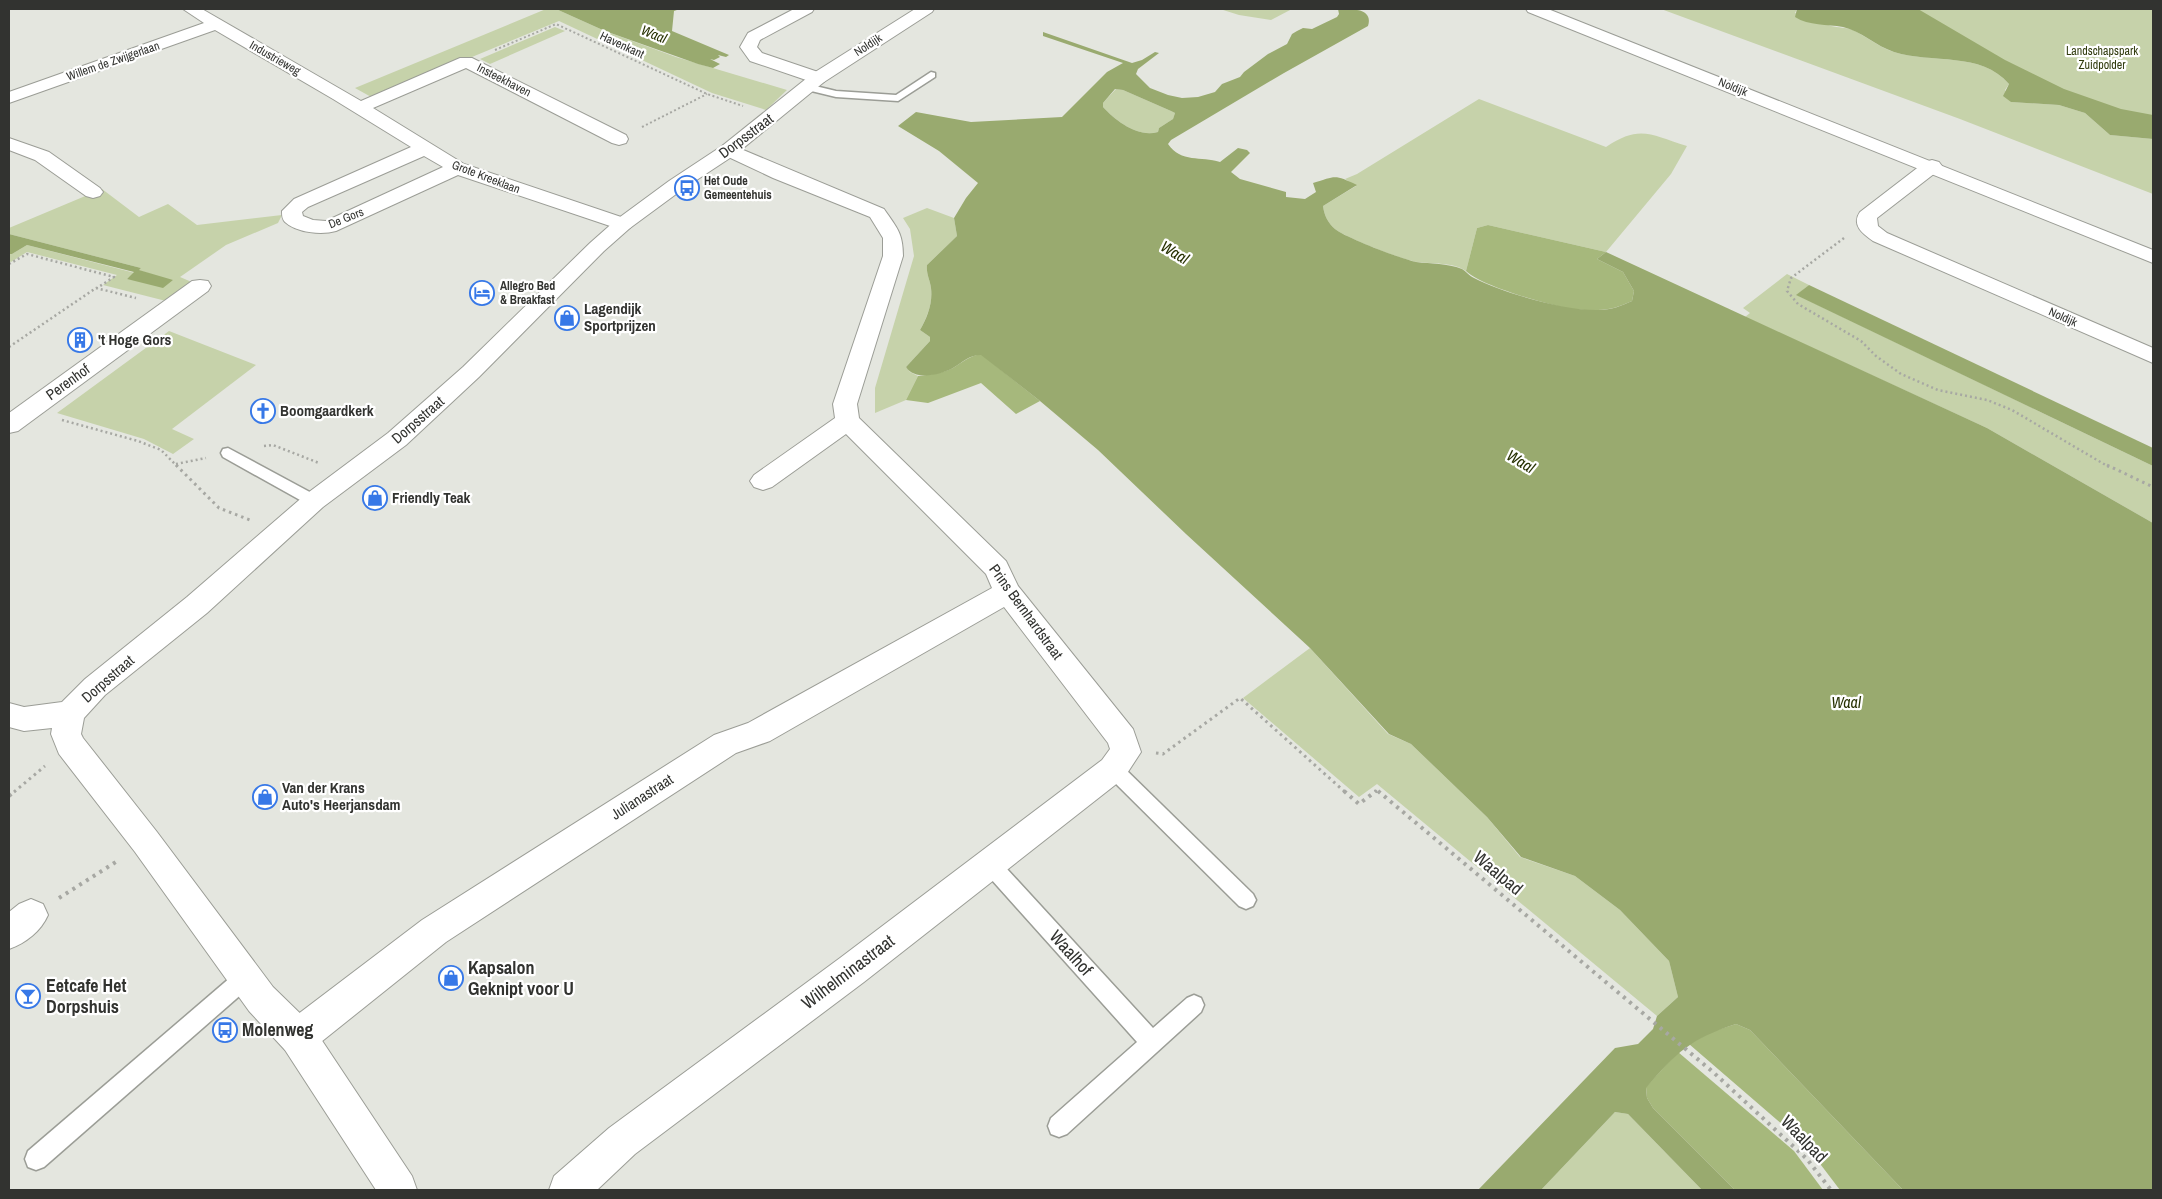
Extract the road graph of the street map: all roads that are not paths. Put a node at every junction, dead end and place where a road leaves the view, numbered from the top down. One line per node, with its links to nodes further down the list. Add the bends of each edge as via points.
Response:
1 (191, 9): 5 (street, Industrieweg)
2 (806, 9): 7 (street, via 754,37 748,47 756,57)
3 (926, 9): 7 (street, Noldijk)
4 (1534, 9): 15 (street, Noldijk)
5 (217, 24): 8 (street, Willem de Zwijgerlaan); 9 (street, Industrieweg)
6 (931, 75): 7 (lane, via 898,98 836,94)
7 (809, 85): 13 (street, Dorpsstraat)
8 (9, 98)
9 (359, 108): 10 (street, Insteekhaven, via 466,62); 12 (street, Grote Kreeklaan)
10 (619, 139)
11 (9, 144): 18 (street, via 42,156)
12 (423, 149): 14 (street, De Gors); 16 (street, Grote Kreeklaan)
13 (729, 150): 19 (street, Dorpsstraat); 23 (street, via 877,213 893,238 893,256 845,404)
14 (388, 164): 17 (street); 17 (street, De Gors, via 301,203 292,212 293,220 310,226 329,227)
15 (1932, 166): 20 (street, Noldijk); 22 (street, Noldijk, via 1867,216 1868,228)
16 (457, 168): 17 (street, De Gors); 19 (street, Grote Kreeklaan)
17 (420, 185)
18 (93, 192)
19 (623, 224): 27 (street, Dorpsstraat, via 398,439)
20 (2153, 257)
21 (200, 286): 24 (street, Perenhof)
22 (2153, 356)
23 (847, 421): 26 (street); 28 (street, Prins Bernhardstraat, via 996,568)
24 (9, 425)
25 (228, 454): 27 (lane)
26 (763, 481)
27 (314, 501): 30 (street, Dorpsstraat, via 197,605 95,688)
28 (1008, 592): 31 (street, Prins Bernhardstraat, via 1122,738); 36 (street, Julianastraat, via 759,732 725,744 434,931)
29 (9, 715): 30 (street, Dorpsstraat)
30 (70, 729): 34 (street, via 146,842)
31 (1119, 761): 32 (street, Wilhelminastraat); 33 (lane)
32 (989, 863): 37 (lane, Waalhof); 41 (street, Wilhelminastraat, via 852,970 622,1141)
33 (1246, 900)
34 (245, 978): 36 (street); 39 (lane)
35 (1194, 1005): 37 (lane)
36 (298, 1037): 40 (street)
37 (1152, 1043): 38 (lane)
38 (1059, 1126)
39 (36, 1159)
40 (398, 1190)
41 (568, 1190)

